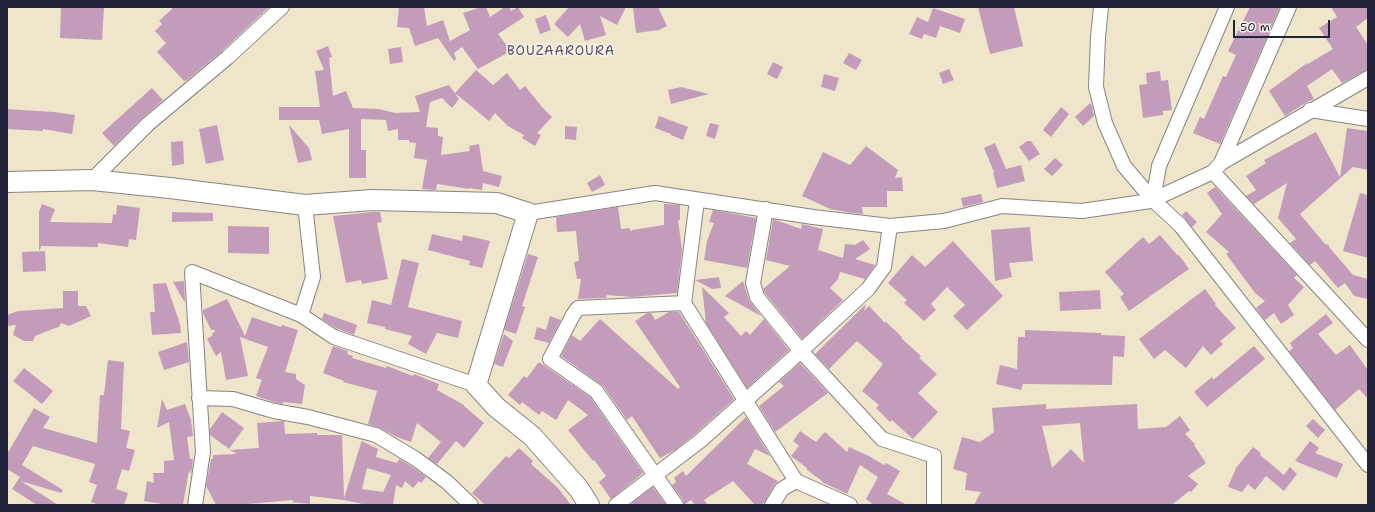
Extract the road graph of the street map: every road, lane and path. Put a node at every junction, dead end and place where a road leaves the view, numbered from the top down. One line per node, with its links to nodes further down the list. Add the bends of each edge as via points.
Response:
1 (282, 7): 9 (street, via 228,57 148,124)
2 (1101, 7): 12 (street, via 1096,87 1105,123 1124,166)
3 (1227, 7): 12 (street, via 1159,166)
4 (1289, 7): 8 (street)
5 (1368, 78): 6 (street)
6 (1310, 110): 7 (street); 8 (street)
7 (1368, 118)
8 (1217, 167): 12 (street); 19 (street)
9 (92, 180): 10 (street); 13 (street)
10 (7, 182)
11 (697, 200): 14 (street); 15 (street, via 655,193); 17 (street)
12 (1153, 200): 16 (street, via 1082,211 1002,206 944,221); 24 (street, via 1180,224)
13 (305, 205): 15 (street, via 372,200 497,203); 18 (street, via 313,277)
14 (766, 209): 16 (street); 20 (street, via 753,283 757,297)
15 (528, 213): 21 (street)
16 (890, 226): 20 (street, via 884,267 868,288)
17 (684, 303): 23 (street); 25 (street, via 578,308 550,359 596,391)
18 (301, 315): 21 (street, via 334,337); 22 (street, via 192,272)
19 (1367, 337)
20 (802, 351): 23 (street); 34 (street, via 882,439 934,456)
21 (476, 385): 30 (street, via 496,407 532,436 579,489)
22 (199, 398): 28 (street, via 203,452); 29 (street, via 233,399 376,435 416,459 447,482)
23 (745, 400): 25 (street, via 700,441); 26 (street)
24 (1368, 465)
25 (655, 476): 31 (street); 32 (street)
26 (796, 481): 27 (street); 33 (street, via 782,489)
27 (845, 504)
28 (195, 505)
29 (471, 505)
30 (588, 505)
31 (616, 505)
32 (676, 505)
33 (772, 505)
34 (934, 505)

